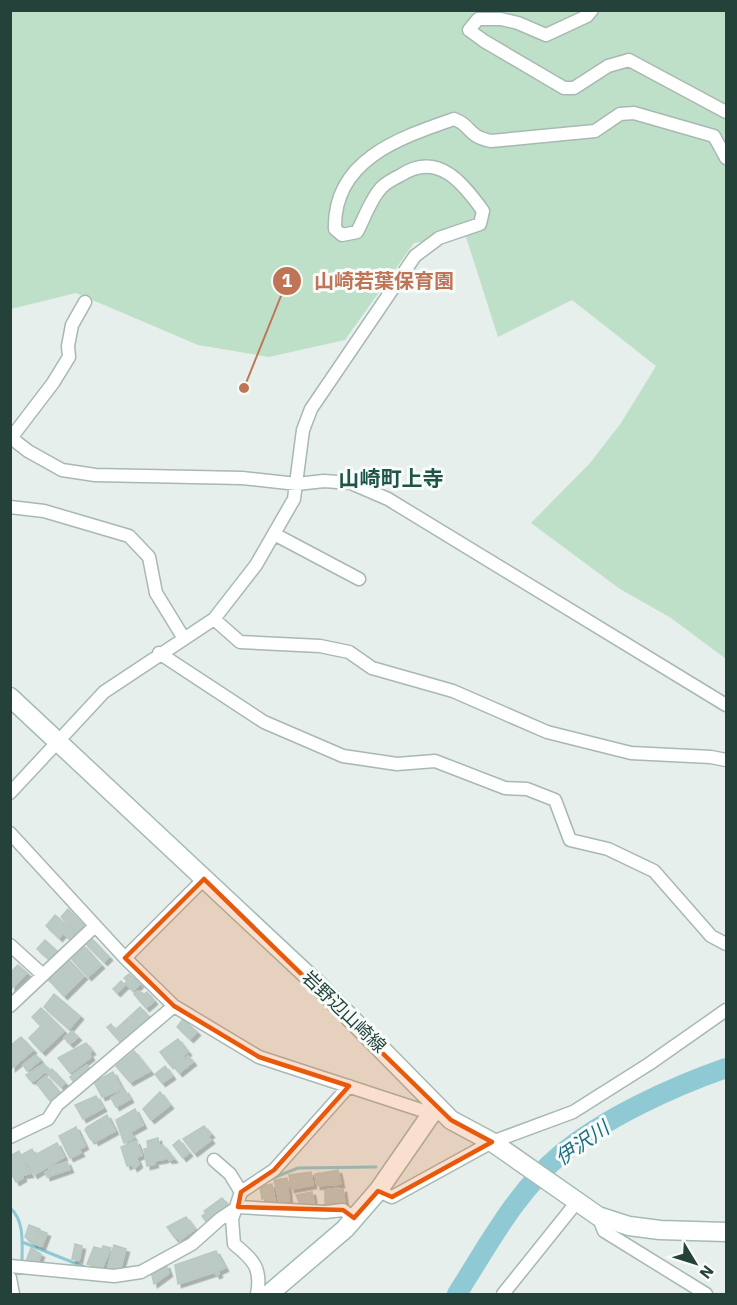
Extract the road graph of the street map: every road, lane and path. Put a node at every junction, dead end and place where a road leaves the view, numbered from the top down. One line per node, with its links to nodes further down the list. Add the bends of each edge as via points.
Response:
1 (592, 10): 2 (street, via 546,35 501,19 478,19 469,30 564,88 574,88 608,66 629,60)
2 (726, 112)
3 (726, 158): 6 (street, via 714,136 634,113 620,114 595,131 491,141 475,137 454,119 400,138 358,166 340,191 335,209 335,229 342,235 357,232 382,187 425,165 446,170 483,211 480,225 439,238 415,256 311,409 303,430)
4 (85, 302): 5 (street, via 72,325 69,357)
5 (11, 437): 6 (street, via 62,470 95,475 242,478)
6 (297, 484): 8 (street); 14 (street, via 351,483 388,499)
7 (10, 507): 11 (street, via 44,511 129,536 149,556 156,593)
8 (276, 535): 9 (street); 10 (street)
9 (359, 579)
10 (214, 619): 11 (street); 16 (street, via 240,642 320,646 349,652 372,668 453,691 548,732 631,753)
11 (183, 637): 12 (street)
12 (159, 653): 15 (street, via 104,692); 21 (street, via 264,722 343,756 397,764 435,761 505,788 527,789 555,800 570,840 608,849 654,871 711,936)
13 (10, 697): 15 (main road, 岩野辺山崎線)
14 (726, 705)
15 (57, 741): 17 (street); 19 (main road, 岩野辺山崎線)
16 (726, 760)
17 (10, 793)
18 (10, 833): 20 (street)
19 (204, 879): 23 (street); 30 (main road, 岩野辺山崎線, via 319,986)
20 (95, 926): 23 (street); 24 (street)
21 (726, 944)
22 (10, 945): 24 (street)
23 (125, 958): 26 (street)
24 (43, 975): 25 (street)
25 (10, 1006)
26 (174, 1006): 28 (street, via 259,1057); 31 (street, via 57,1105 48,1119)
27 (726, 1010): 32 (street, via 573,1112)
28 (349, 1086): 29 (street); 35 (street, via 274,1170)
29 (432, 1113): 30 (street); 34 (main road)
30 (451, 1120): 32 (main road, 岩野辺山崎線)
31 (10, 1137)
32 (492, 1142): 34 (street, via 392,1197); 36 (main road, 岩野辺山崎線)
33 (214, 1160): 35 (street, via 230,1174)
34 (378, 1191): 39 (main road)
35 (241, 1192): 37 (street)
36 (574, 1202): 38 (main road, 岩野辺山崎線); 46 (street)
37 (238, 1207): 39 (street, via 344,1210); 41 (street, via 192,1244 141,1272 114,1276); 44 (street, via 232,1219 234,1244 249,1256 260,1275)
38 (598, 1216): 40 (main road, 岩野辺山崎線, via 660,1230); 47 (street, via 604,1230)
39 (354, 1218): 45 (main road)
40 (726, 1232)
41 (10, 1266)
42 (10, 1278): 43 (street)
43 (13, 1294)
44 (257, 1294)
45 (269, 1294)
46 (502, 1294)
47 (706, 1294)

